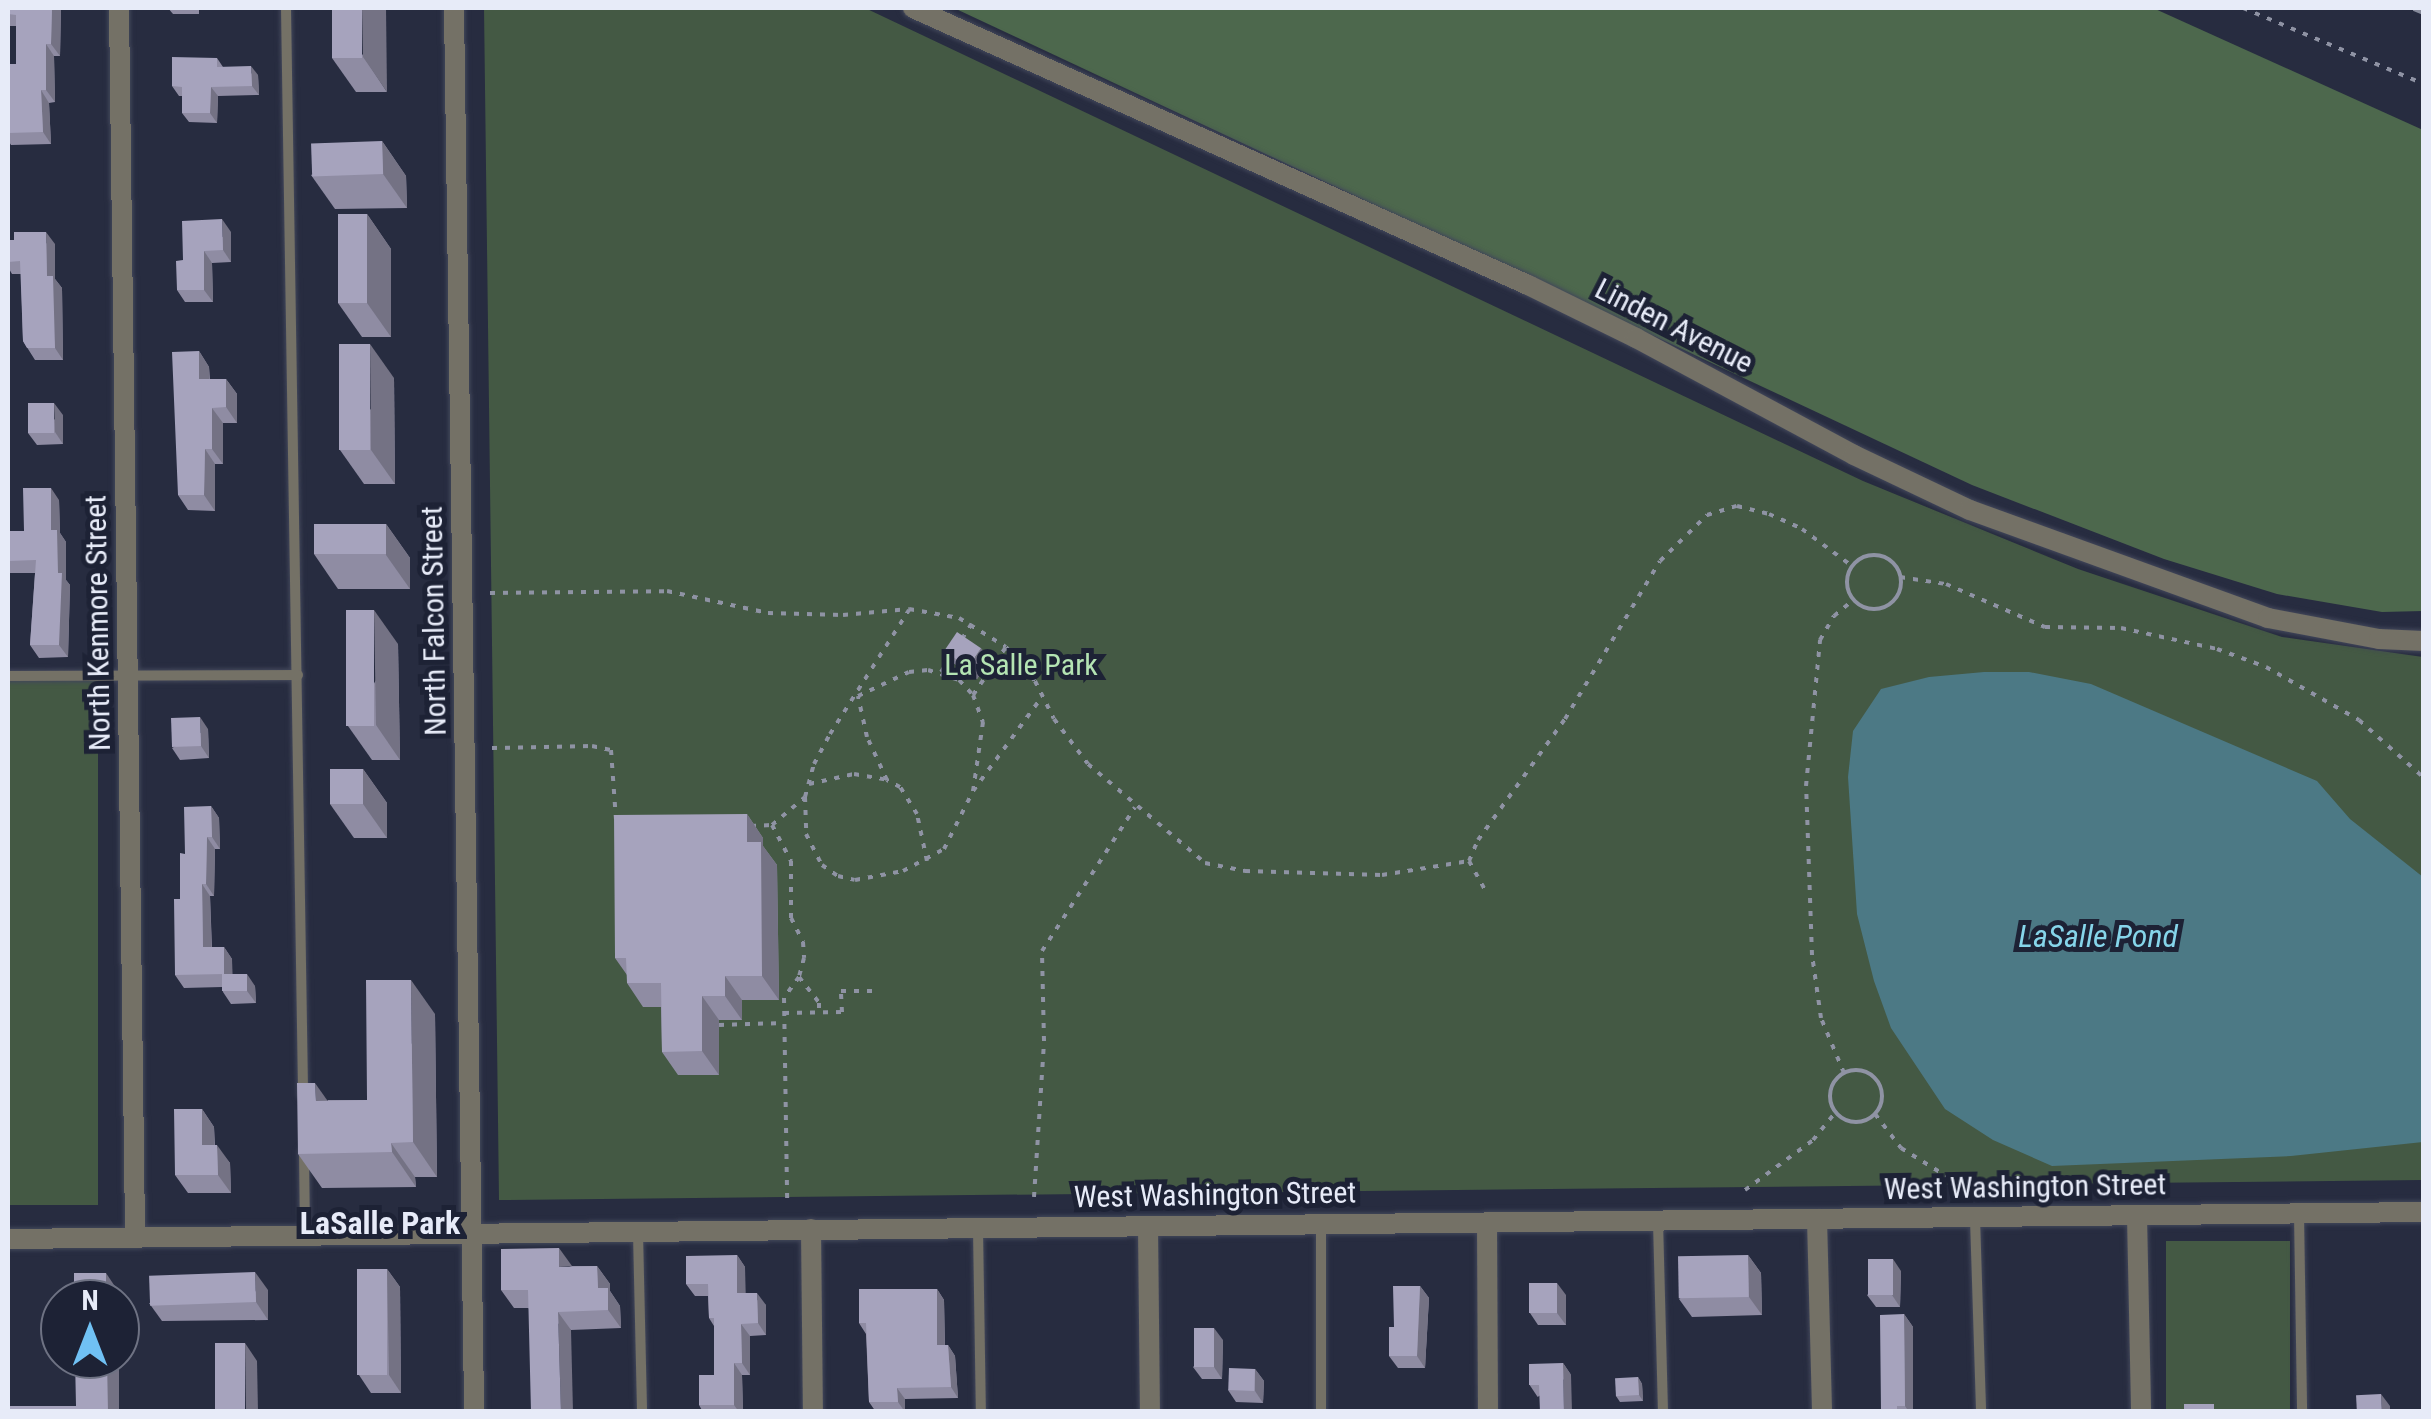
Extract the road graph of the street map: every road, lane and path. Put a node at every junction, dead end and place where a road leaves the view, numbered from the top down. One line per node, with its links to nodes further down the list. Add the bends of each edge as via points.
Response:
1 (119, 8): 16 (street, North Kenmore Street)
2 (286, 8): 17 (lane)
3 (454, 8): 62 (street, North Falcon Street)
4 (913, 8): 13 (street, Linden Avenue, via 1528,285 1970,510 2268,618)
5 (2242, 8): 6 (path)
6 (2424, 84)
7 (1852, 566): 8 (path, via 1876,555 1892,562); 10 (path, via 1846,583); 33 (path, via 1802,529 1753,510 1722,508 1689,528 1638,592 1565,719)
8 (1900, 577): 10 (path, via 1898,594 1886,606 1869,609); 23 (path, via 1946,584 2045,627 2137,631 2217,649 2359,720)
9 (490, 594): 11 (path, via 668,591 768,613)
10 (1853, 600): 41 (path, via 1820,640 1806,786 1812,955 1821,1018)
11 (909, 610): 12 (path); 20 (path)
12 (972, 623): 14 (path); 15 (path)
13 (2424, 641)
14 (1006, 647): 19 (path); 21 (path)
15 (941, 672): 19 (path); 20 (path, via 909,672)
16 (129, 675): 17 (lane); 18 (lane); 64 (street, North Kenmore Street)
17 (298, 675): 42 (lane)
18 (8, 676)
19 (973, 695): 26 (path, via 983,722)
20 (858, 696): 24 (path, via 867,737); 25 (path, via 830,734)
21 (1043, 697): 26 (path); 28 (path, via 1088,764)
22 (492, 748): 29 (path, via 612,750)
23 (2424, 778)
24 (888, 780): 25 (path, via 854,774); 32 (path, via 917,814)
25 (808, 784): 27 (path)
26 (973, 791): 32 (path, via 956,832)
27 (805, 797): 31 (path); 32 (path, via 812,851 838,876 875,877)
28 (1135, 806): 33 (path, via 1204,863 1220,868 1382,875); 48 (path, via 1042,951)
29 (616, 826)
30 (733, 826): 31 (path)
31 (772, 826): 35 (path, via 791,862 792,926 803,942)
32 (926, 861)
33 (1469, 861): 34 (path)
34 (1486, 892)
35 (799, 977): 37 (path); 38 (path, via 784,998)
36 (877, 990): 37 (path, via 842,991 842,1012)
37 (819, 1012): 38 (path)
38 (784, 1013): 40 (path)
39 (719, 1024): 40 (path)
40 (784, 1024): 49 (path)
41 (1844, 1073): 43 (path, via 1830,1095); 44 (path, via 1860,1070 1874,1077 1882,1091)
42 (303, 1100)
43 (1836, 1112): 44 (path, via 1850,1121); 47 (path, via 1813,1140)
44 (1875, 1114): 46 (path, via 1902,1148)
45 (304, 1139): 63 (lane)
46 (1964, 1187)
47 (1745, 1190)
48 (1034, 1198)
49 (787, 1200)
50 (2424, 1212): 51 (street, West Washington Street)
51 (2299, 1214): 52 (street, West Washington Street); 77 (lane)
52 (2137, 1216): 53 (street, West Washington Street); 76 (street)
53 (1975, 1218): 54 (street, West Washington Street); 75 (lane)
54 (1817, 1219): 56 (street, West Washington Street); 74 (street)
55 (1487, 1222): 56 (street, West Washington Street); 57 (street, West Washington Street); 72 (street)
56 (1658, 1222): 73 (lane)
57 (1321, 1224): 58 (street, West Washington Street); 71 (lane)
58 (1148, 1226): 59 (street, West Washington Street); 70 (street)
59 (978, 1228): 60 (street, West Washington Street); 69 (lane)
60 (811, 1229): 61 (street, West Washington Street); 68 (street)
61 (638, 1231): 62 (street, West Washington Street); 67 (lane)
62 (473, 1234): 63 (street, West Washington Street); 66 (street, North Falcon Street)
63 (305, 1236): 64 (street, West Washington Street)
64 (135, 1237): 65 (street, West Washington Street)
65 (8, 1239)
66 (474, 1412)
67 (642, 1412)
68 (813, 1412)
69 (981, 1412)
70 (1150, 1412)
71 (1322, 1412)
72 (1488, 1412)
73 (1662, 1412)
74 (1822, 1412)
75 (1980, 1412)
76 (2141, 1412)
77 (2302, 1412)

